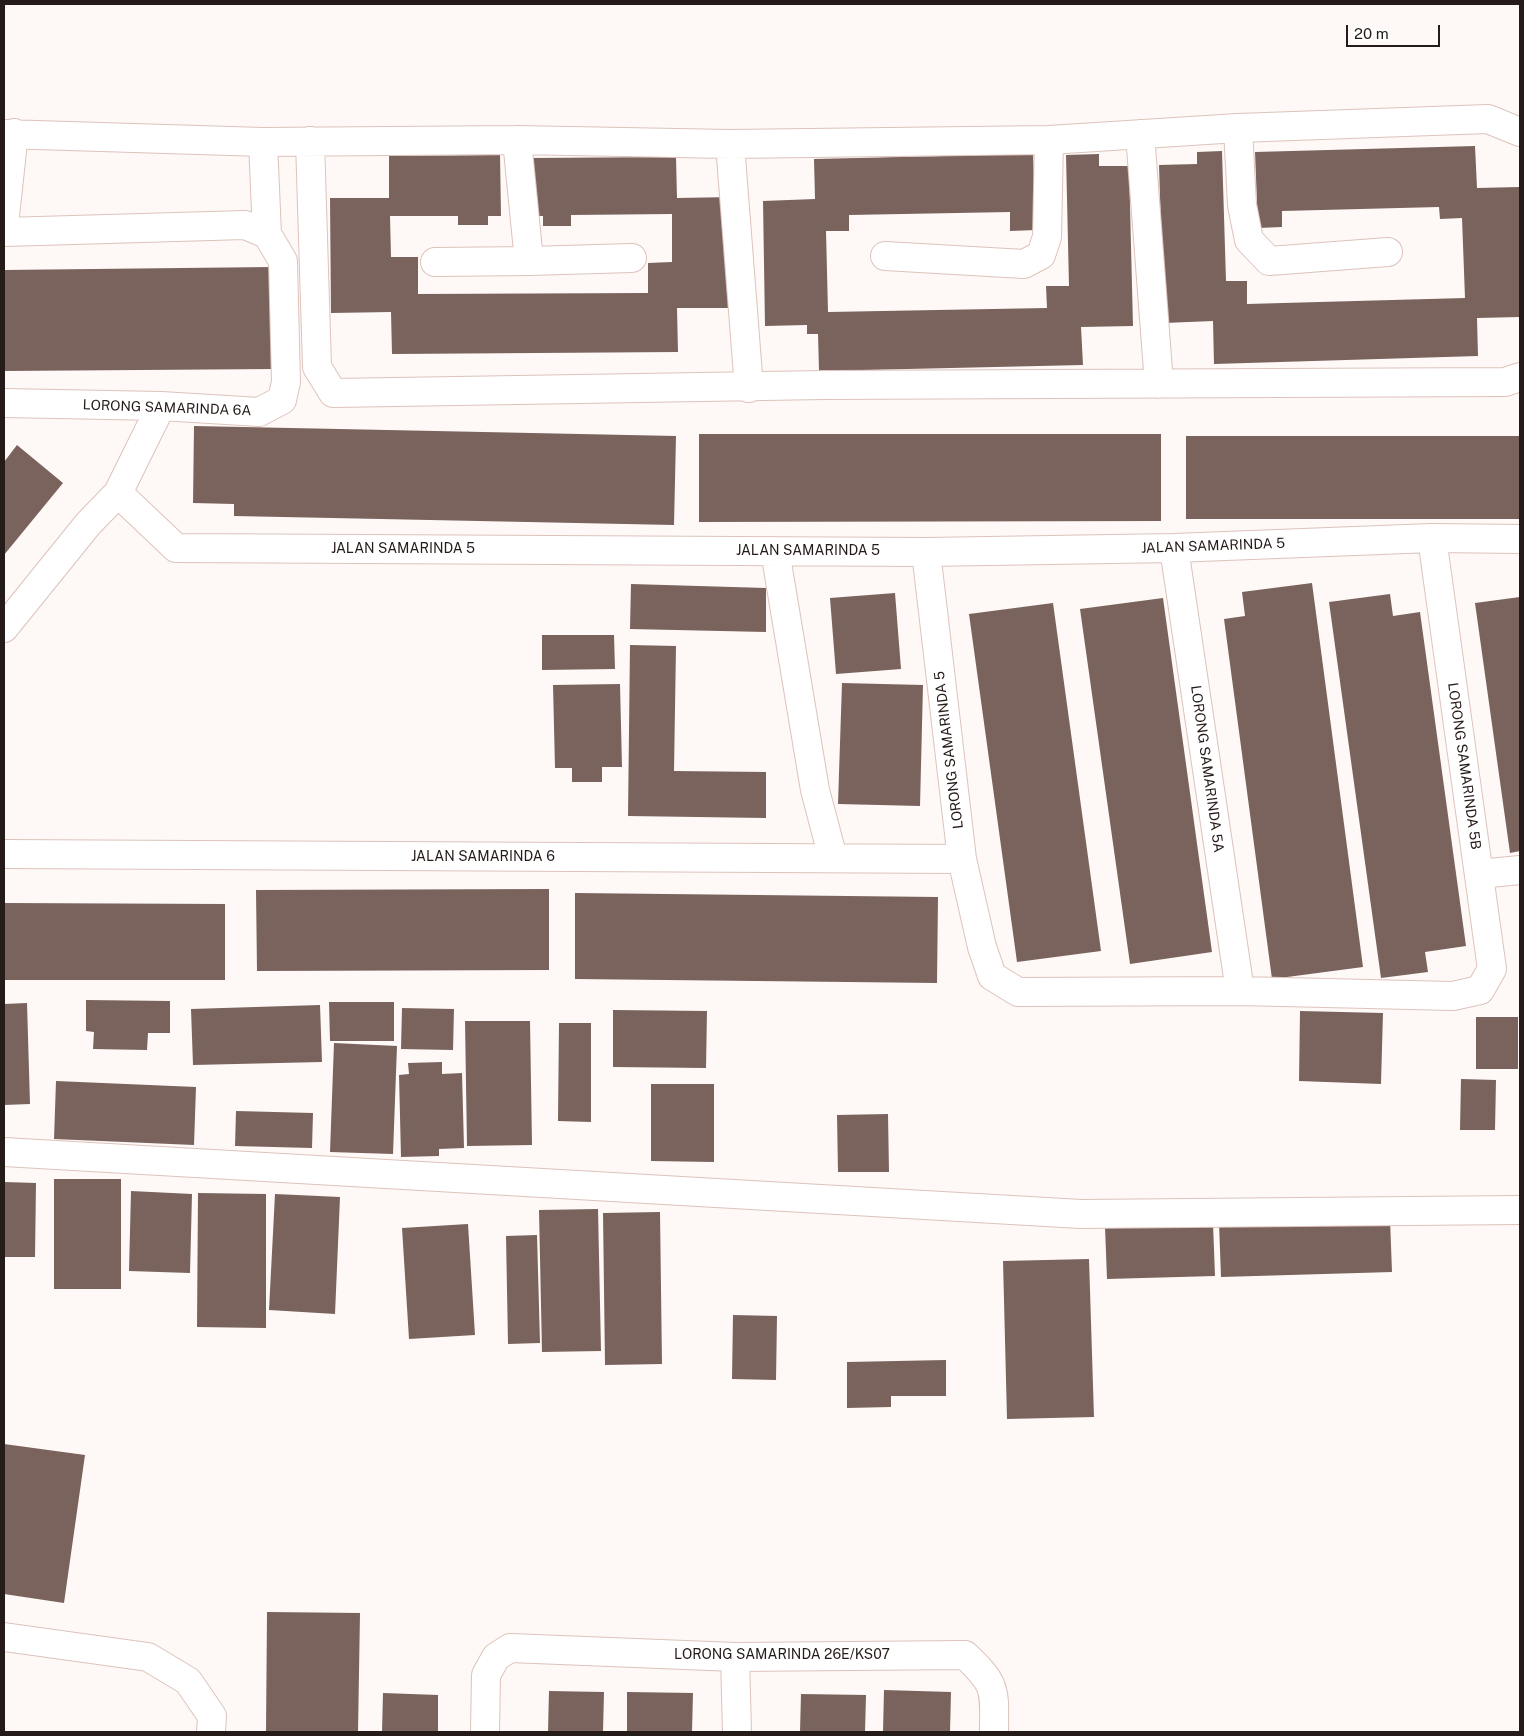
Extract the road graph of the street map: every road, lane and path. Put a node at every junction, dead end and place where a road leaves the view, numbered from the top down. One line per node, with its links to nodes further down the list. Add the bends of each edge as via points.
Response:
1 (1238, 128): 2 (street, via 1488,118); 4 (street); 13 (street, via 1242,205 1248,240 1269,261)
2 (1520, 132)
3 (9, 133): 8 (street); 10 (street)
4 (1140, 134): 6 (street); 19 (street)
5 (517, 140): 7 (street); 9 (street); 16 (street)
6 (1049, 140): 9 (street); 14 (street, via 1047,237 1041,255 1024,264)
7 (310, 141): 8 (street); 20 (street, via 317,367 333,393)
8 (263, 142): 12 (street)
9 (730, 144): 20 (street)
10 (4, 225)
11 (4, 232): 12 (street, via 245,225)
12 (267, 234): 22 (street, LORONG SAMARINDA 6A, via 282,261 286,382 282,400 259,412)
13 (1388, 252)
14 (885, 256)
15 (632, 258): 16 (street)
16 (529, 261): 17 (street)
17 (435, 262)
18 (1520, 377): 19 (street, via 1505,382)
19 (1159, 384): 20 (street)
20 (749, 388)
21 (4, 403): 22 (street, LORONG SAMARINDA 6A)
22 (161, 406): 23 (street)
23 (118, 493): 27 (street, JALAN SAMARINDA 5, via 176,548); 29 (street, via 88,524)
24 (1432, 538): 25 (street, JALAN SAMARINDA 5); 26 (street, JALAN SAMARINDA 5); 34 (street, LORONG SAMARINDA 5B)
25 (1520, 539)
26 (1174, 548): 28 (street, JALAN SAMARINDA 5); 36 (street, LORONG SAMARINDA 5A)
27 (775, 551): 28 (street, JALAN SAMARINDA 5); 31 (street, via 815,790)
28 (926, 552): 32 (street, LORONG SAMARINDA 5)
29 (4, 628)
30 (4, 854): 31 (street, JALAN SAMARINDA 6)
31 (833, 858): 32 (street, JALAN SAMARINDA 6)
32 (962, 859): 36 (street, LORONG SAMARINDA 5, via 992,976 1018,992)
33 (1520, 870): 34 (street)
34 (1479, 874): 35 (street, LORONG SAMARINDA 5B, via 1492,970)
35 (1480, 990): 36 (street, LORONG SAMARINDA 5, via 1453,996)
36 (1240, 991)
37 (4, 1152): 38 (street, via 1081,1214)
38 (1520, 1210)
39 (4, 1637): 41 (street, via 148,1656 188,1681 212,1716)
40 (735, 1657): 42 (street, LORONG SAMARINDA 26E/KS07, via 510,1648 496,1657 486,1674); 43 (street); 44 (street, LORONG SAMARINDA 26E/KS07, via 966,1654 984,1672 994,1690)
41 (212, 1732)
42 (485, 1732)
43 (737, 1732)
44 (994, 1732)

